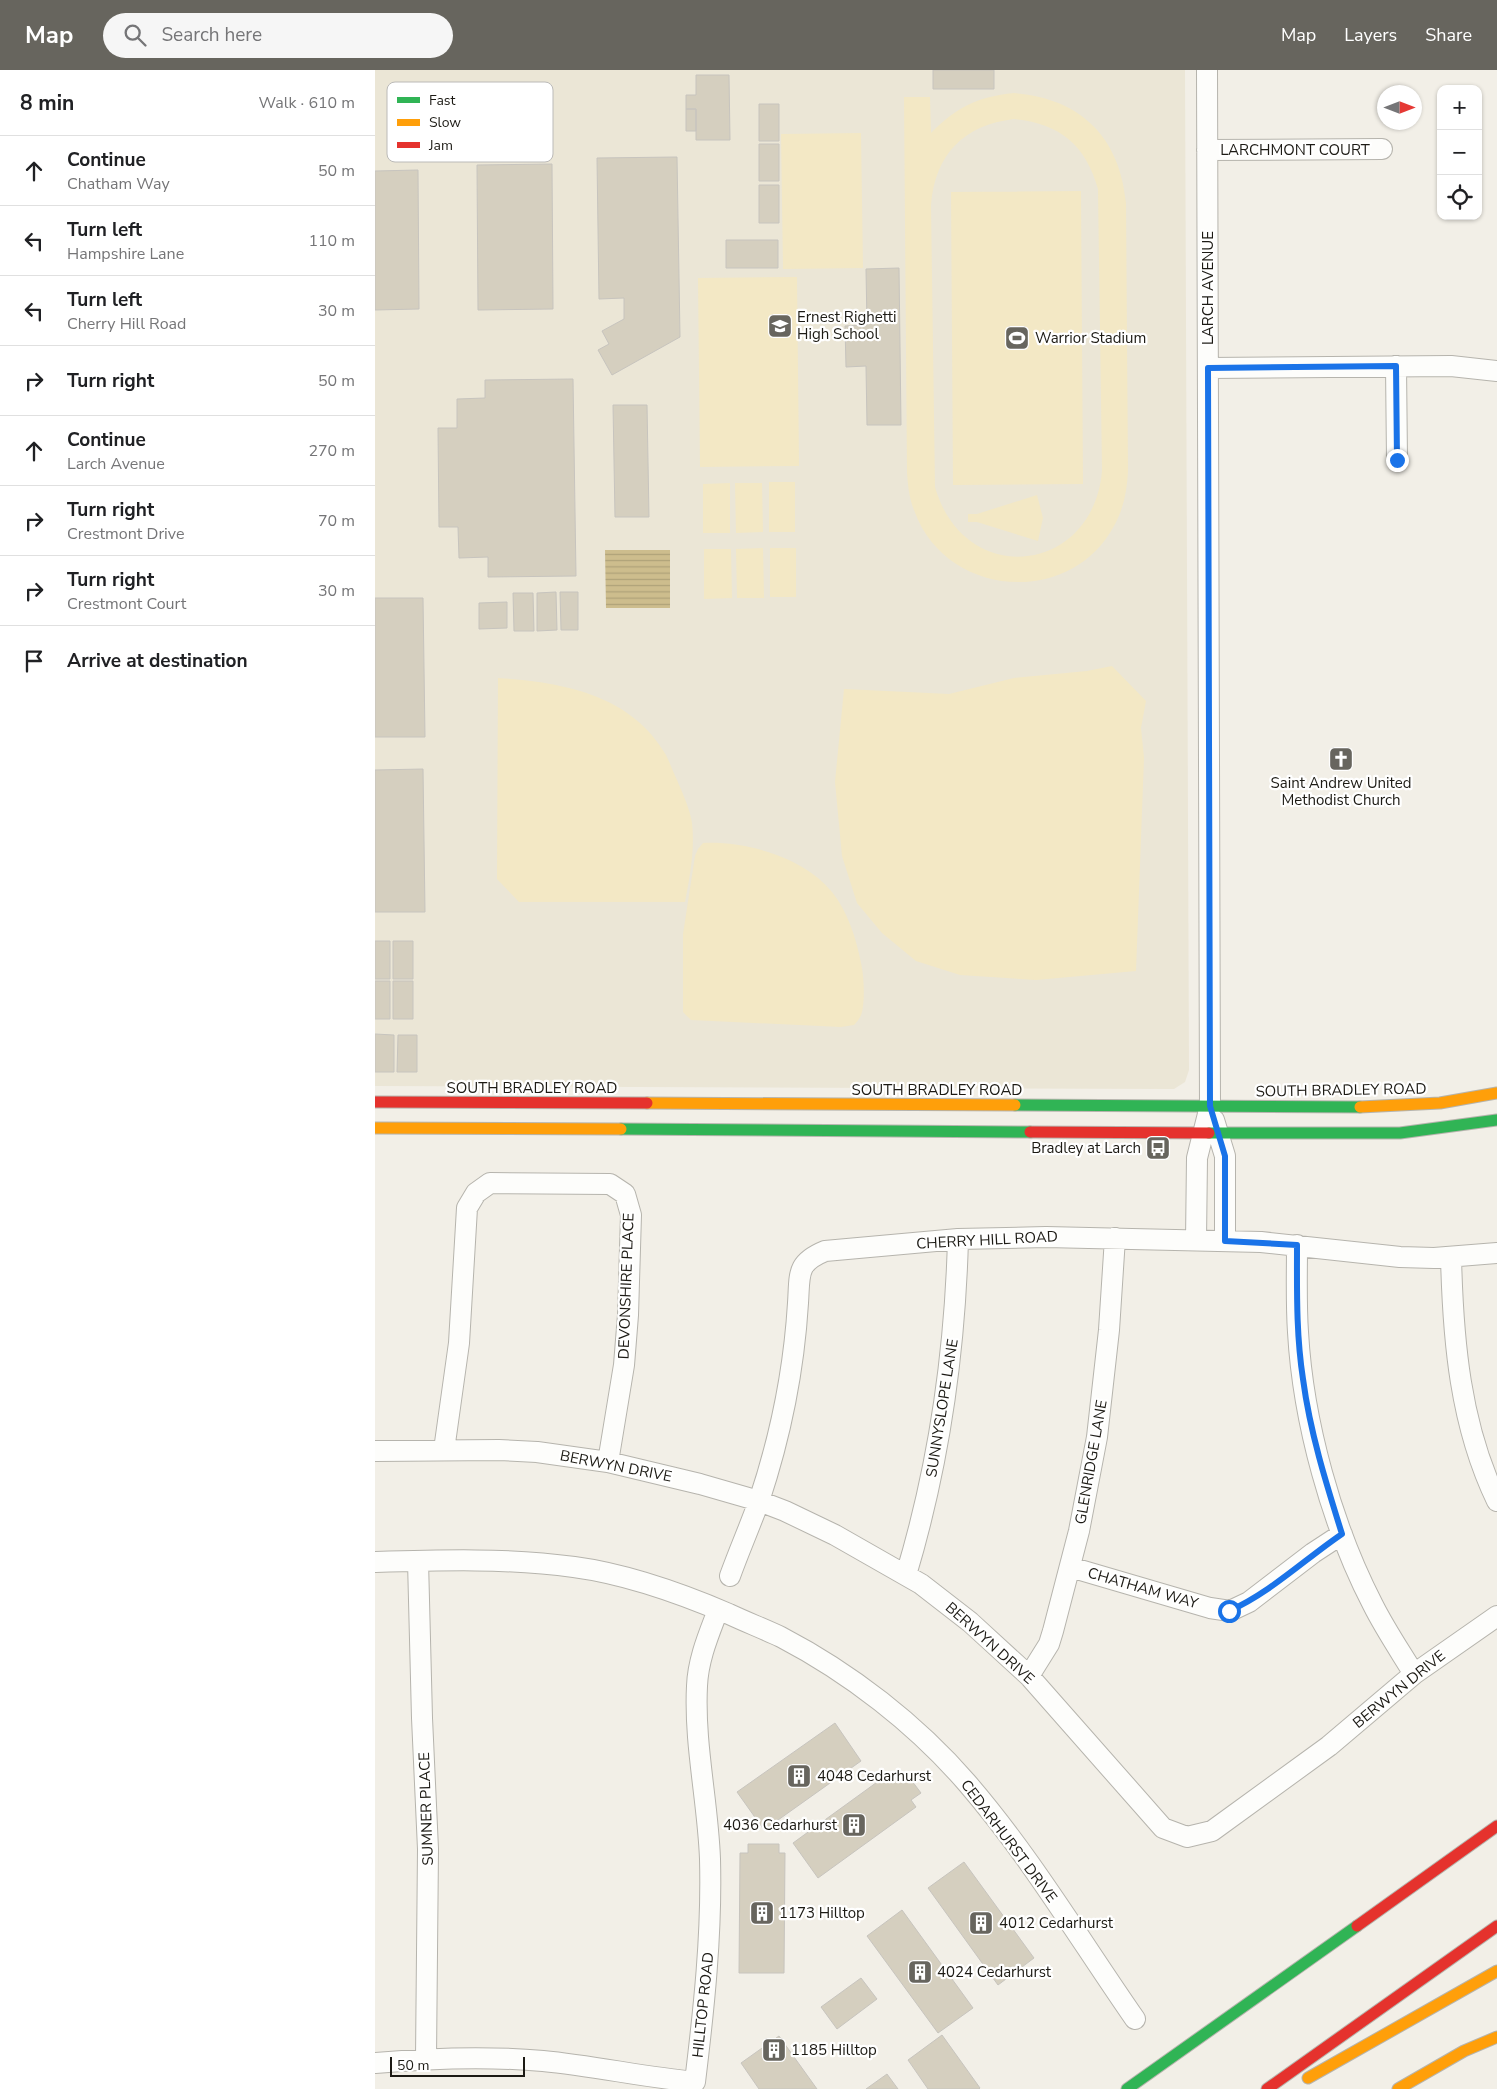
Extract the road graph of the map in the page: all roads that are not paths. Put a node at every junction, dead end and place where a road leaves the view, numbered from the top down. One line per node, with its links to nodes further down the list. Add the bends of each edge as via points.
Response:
1 (1207, 70): 3 (street, LARCH AVENUE)
2 (1382, 149): 3 (street, LARCHMONT COURT)
3 (1207, 150): 5 (street, LARCH AVENUE)
4 (1396, 366): 5 (street); 6 (street); 7 (street)
5 (1208, 368): 10 (street, LARCH AVENUE)
6 (1497, 370)
7 (1397, 460)
8 (1497, 1093): 10 (main road, SOUTH BRADLEY ROAD, via 1395,1107)
9 (375, 1102): 10 (main road, SOUTH BRADLEY ROAD)
10 (1210, 1106): 13 (street, LARCH AVENUE)
11 (1497, 1120): 13 (main road, via 1400,1133)
12 (375, 1128): 13 (main road)
13 (1211, 1132): 16 (street, LARCH AVENUE, via 1197,1158); 17 (street, via 1225,1156)
14 (1115, 1238): 15 (street, CHERRY HILL ROAD); 16 (street, CHERRY HILL ROAD); 29 (street, GLENRIDGE LANE, via 1097,1437 1089,1490)
15 (958, 1239): 24 (street, CHERRY HILL ROAD, via 825,1250 809,1257 800,1272 793,1357 775,1447); 30 (street, SUNNYSLOPE LANE, via 955,1314 944,1407 931,1483)
16 (1196, 1240): 17 (street, CHERRY HILL ROAD)
17 (1225, 1241): 18 (street, CHERRY HILL ROAD)
18 (1297, 1245): 20 (street, CHERRY HILL ROAD, via 1383,1256); 26 (street, via 1298,1333 1310,1424)
19 (1497, 1253): 20 (street, CHERRY HILL ROAD)
20 (1451, 1257): 25 (street, via 1455,1338 1462,1391 1477,1449)
21 (444, 1450): 22 (street, BERWYN DRIVE); 23 (street, BERWYN DRIVE, via 537,1452); 23 (street, DEVONSHIRE PLACE, via 459,1343 467,1208 476,1192 490,1184 610,1184 625,1194 631,1215 624,1365)
22 (375, 1451)
23 (608, 1462): 24 (street, BERWYN DRIVE)
24 (759, 1501): 30 (street, BERWYN DRIVE, via 835,1535); 31 (street, CHERRY HILL ROAD)
25 (1497, 1501)
26 (1342, 1534): 29 (street, CHATHAM WAY, via 1249,1602 1229,1611); 34 (street, via 1373,1606)
27 (418, 1561): 28 (street, CEDARHURST DRIVE); 32 (street, CEDARHURST DRIVE, via 511,1560 578,1567 656,1586); 41 (street, SUMNER PLACE, via 428,1849)
28 (375, 1562)
29 (1070, 1567): 35 (street, GLENRIDGE LANE, via 1049,1644)
30 (907, 1574): 35 (street, BERWYN DRIVE, via 970,1622)
31 (730, 1576)
32 (718, 1610): 39 (street, CEDARHURST DRIVE, via 780,1637 824,1662 901,1718 941,1755 967,1782 1022,1854); 41 (street, HILLTOP ROAD, via 703,1650 697,1685 707,1808 710,1904 695,2082 543,2061)
33 (1497, 1616): 34 (street, BERWYN DRIVE)
34 (1414, 1674): 35 (street, BERWYN DRIVE, via 1329,1746 1212,1831 1187,1836 1163,1828)
35 (1029, 1676)
36 (1497, 1826): 44 (main road)
37 (1497, 1926): 45 (main road)
38 (1497, 1972): 43 (main road)
39 (1135, 2019)
40 (1497, 2037): 46 (main road, via 1464,2051)
41 (426, 2058): 42 (street, HILLTOP ROAD)
42 (375, 2063)
43 (1298, 2084)
44 (1127, 2089)
45 (1267, 2089)
46 (1398, 2089)

